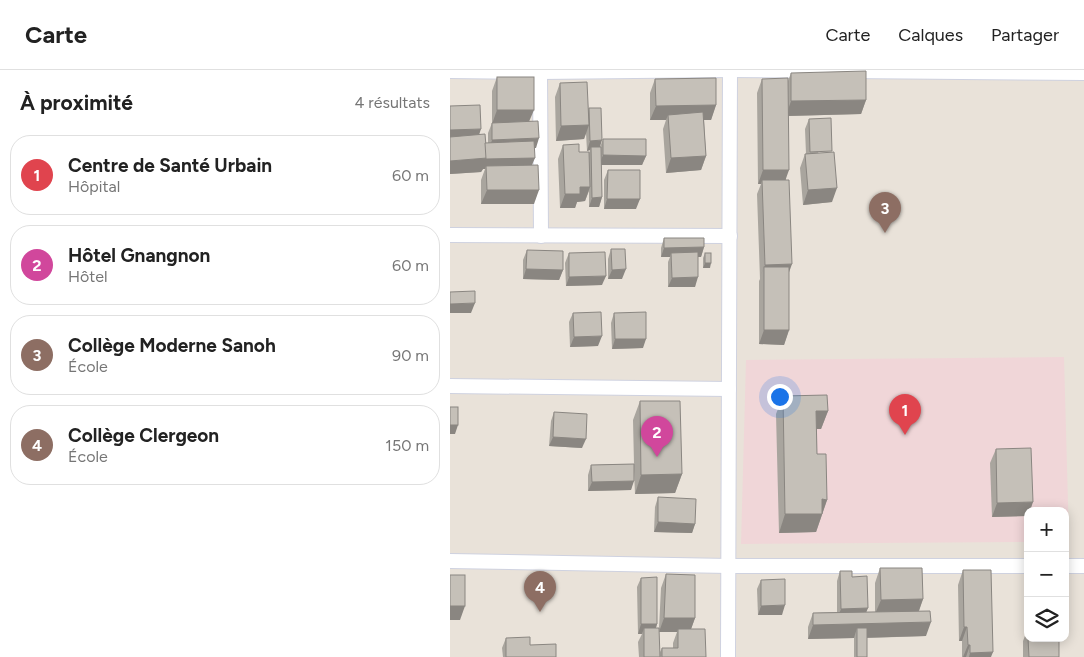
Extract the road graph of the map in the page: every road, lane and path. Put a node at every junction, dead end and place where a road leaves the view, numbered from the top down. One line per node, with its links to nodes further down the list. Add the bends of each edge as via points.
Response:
1 (730, 70): 3 (street); 4 (street); 7 (street)
2 (450, 71): 3 (street)
3 (540, 72): 6 (street)
4 (1084, 73)
5 (450, 235): 6 (street)
6 (541, 236): 7 (street)
7 (730, 236): 9 (street)
8 (450, 386): 9 (street)
9 (729, 389): 11 (street)
10 (450, 561): 11 (street)
11 (729, 566): 12 (street); 15 (street)
12 (1024, 566)
13 (1069, 566): 14 (street)
14 (1084, 566)
15 (728, 657)

